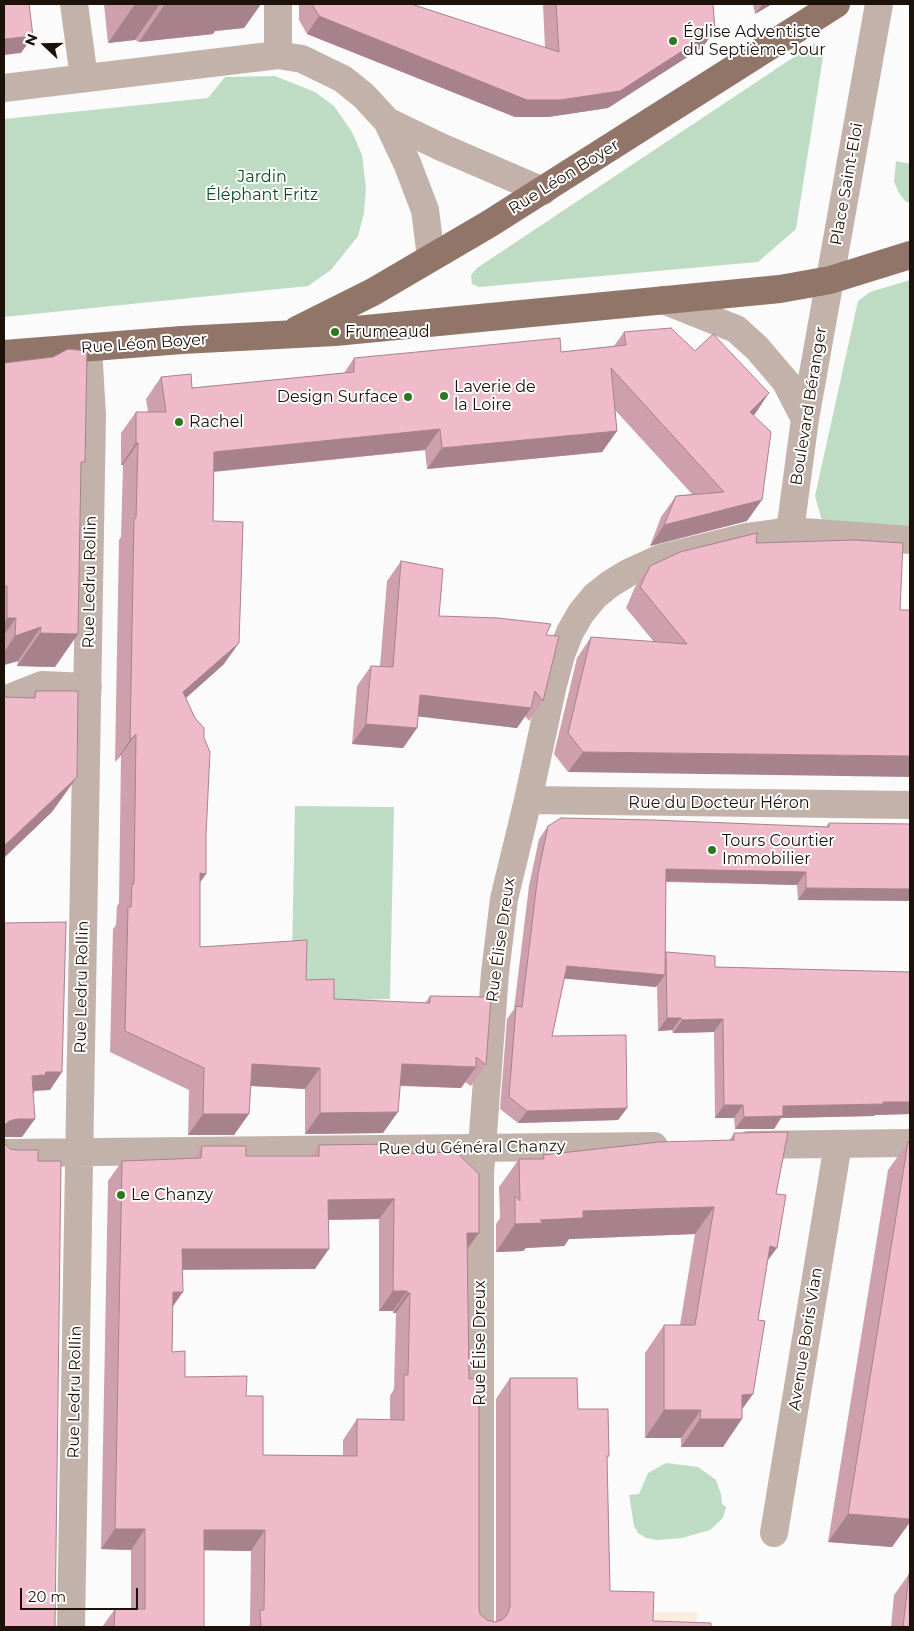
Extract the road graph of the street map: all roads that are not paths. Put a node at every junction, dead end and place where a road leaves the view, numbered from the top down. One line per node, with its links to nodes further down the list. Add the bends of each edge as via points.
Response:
1 (74, 4): 6 (street)
2 (278, 4): 5 (street)
3 (836, 4): 9 (main road, Rue Léon Boyer)
4 (879, 4): 12 (street, Place Saint-Eloi)
5 (278, 55): 6 (street); 8 (street, via 302,59 343,79)
6 (84, 78): 7 (street)
7 (4, 88)
8 (387, 121): 9 (street); 11 (street, via 425,210)
9 (543, 191): 11 (main road, Rue Léon Boyer)
10 (910, 254): 12 (main road)
11 (431, 257): 14 (main road, Rue Léon Boyer, via 372,292)
12 (830, 280): 13 (main road, Rue Léon Boyer, via 780,289); 17 (street, Boulevard Béranger)
13 (663, 300): 14 (main road, Rue Léon Boyer); 17 (street, via 736,329 786,382)
14 (284, 336): 15 (main road, Rue Léon Boyer)
15 (88, 348): 16 (main road, Rue Léon Boyer); 20 (street, Rue Ledru Rollin, via 92,414)
16 (4, 354)
17 (805, 419): 18 (street, Boulevard Béranger)
18 (790, 531): 19 (street, Rue Élise Dreux); 22 (street, Rue Élise Dreux, via 746,537 661,558 628,573 595,596 570,632 561,655)
19 (910, 540)
20 (88, 687): 21 (street, via 42,685); 29 (street, Rue Ledru Rollin)
21 (4, 700)
22 (528, 800): 23 (street, Rue du Docteur Héron); 28 (street, Rue Élise Dreux, via 504,899 494,974)
23 (910, 805)
24 (910, 1143): 25 (street)
25 (838, 1144): 26 (street); 31 (street, Avenue Boris Vian)
26 (729, 1145)
27 (679, 1146): 28 (street, Rue du Général Chanzy)
28 (481, 1148): 29 (street, Rue du Général Chanzy); 33 (street, Rue Élise Dreux)
29 (79, 1152): 30 (street, Rue du Général Chanzy); 32 (street, Rue Ledru Rollin)
30 (4, 1154)
31 (774, 1533)
32 (71, 1627)
33 (480, 1627)

